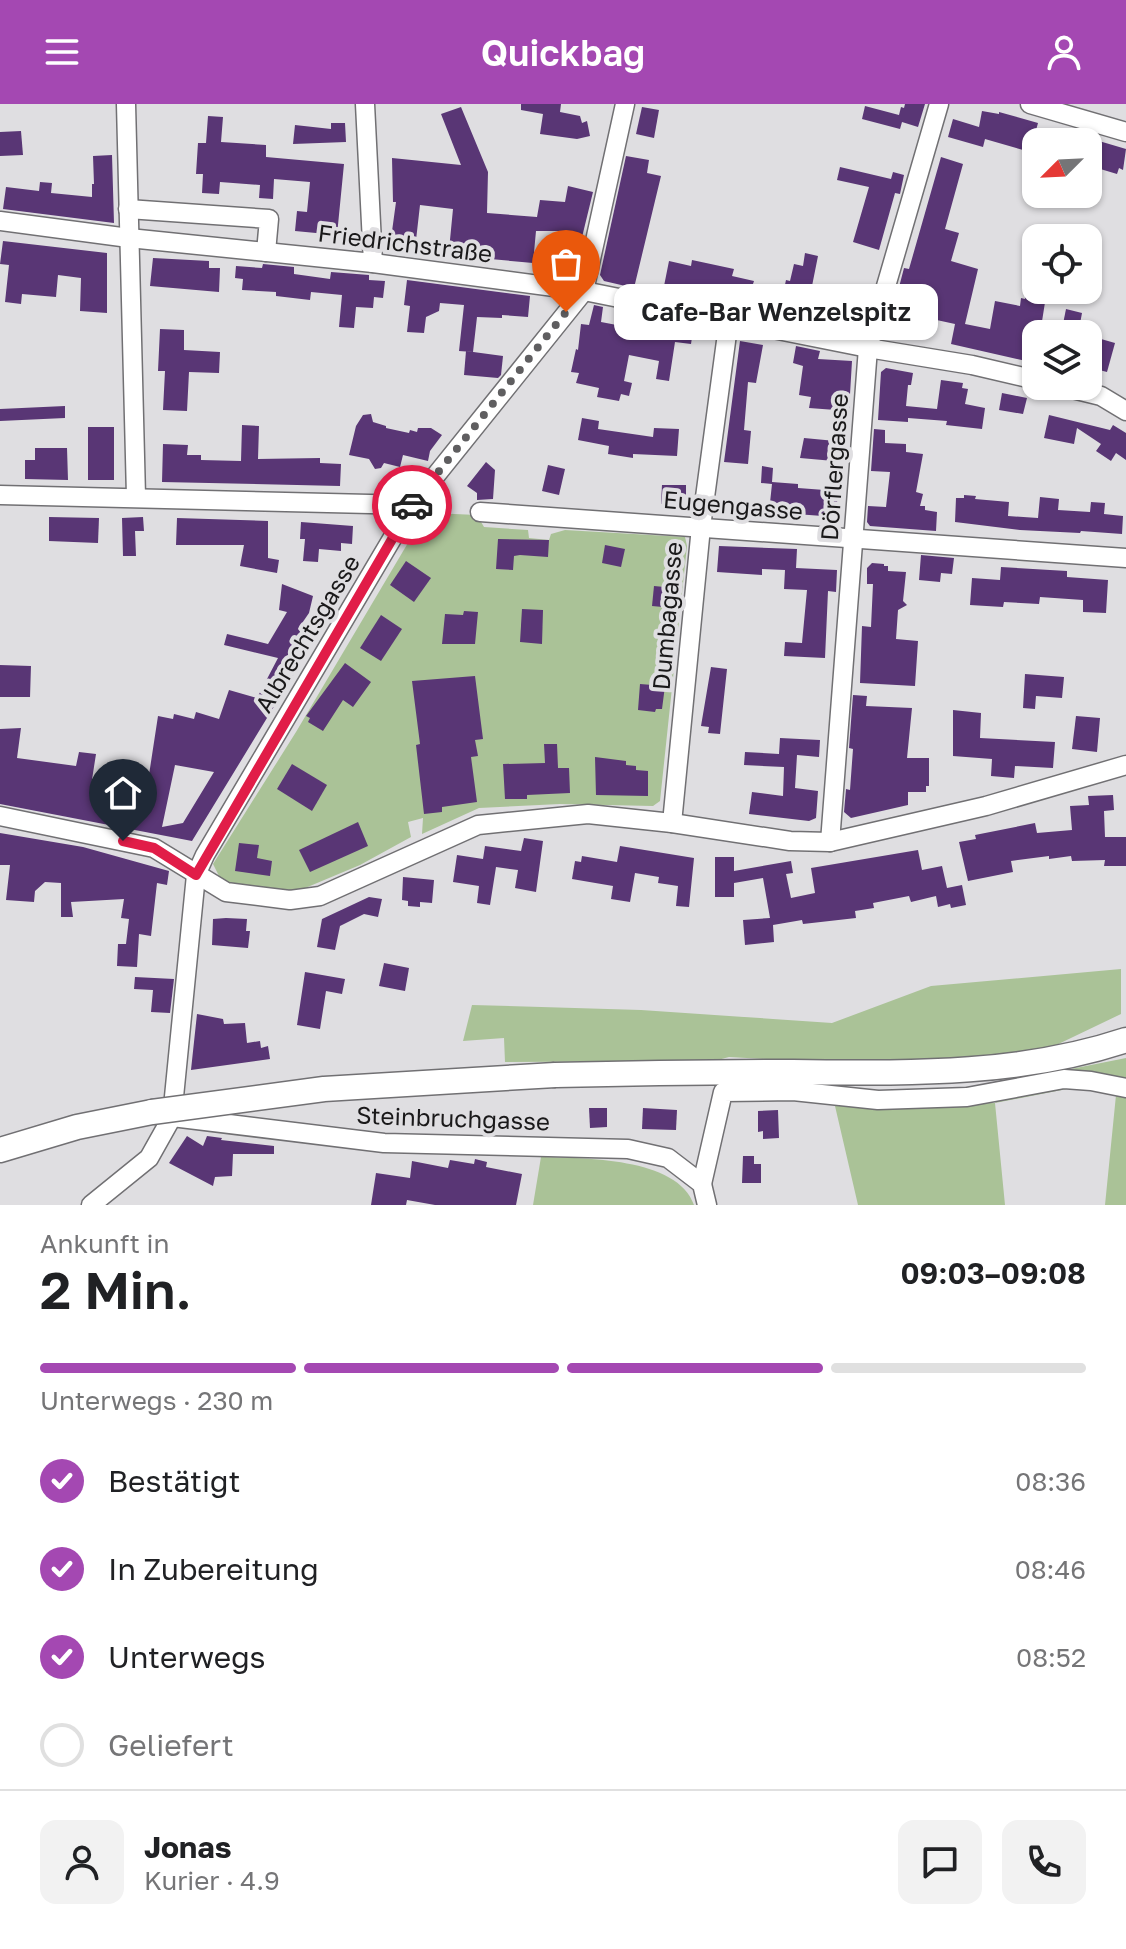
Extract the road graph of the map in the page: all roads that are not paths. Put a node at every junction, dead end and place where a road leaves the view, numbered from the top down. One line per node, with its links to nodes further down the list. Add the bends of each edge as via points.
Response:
1 (126, 104): 7 (street)
2 (365, 104): 11 (street)
3 (625, 104): 12 (street, Albrechtsgasse)
4 (939, 104): 14 (street, Dörflergasse)
5 (1030, 104): 6 (street)
6 (1126, 132)
7 (128, 209): 9 (street); 10 (street, via 269,219)
8 (0, 221): 9 (street, Friedrichstraße)
9 (129, 238): 10 (street, Friedrichstraße); 19 (street)
10 (266, 252): 11 (street, Friedrichstraße)
11 (373, 263): 12 (street, Friedrichstraße)
12 (584, 291): 13 (street, Friedrichstraße); 20 (street, Albrechtsgasse)
13 (729, 319): 14 (street, Friedrichstraße); 22 (street, Dumbagasse)
14 (868, 348): 15 (street, Friedrichstraße); 23 (street, Dörflergasse)
15 (1022, 377)
16 (1102, 397): 17 (street)
17 (1126, 411)
18 (0, 495): 19 (street)
19 (136, 496): 20 (street)
20 (412, 505): 29 (street, Albrechtsgasse)
21 (480, 512): 22 (street, Eugengasse)
22 (701, 527): 23 (street, Eugengasse); 27 (street, Dumbagasse)
23 (853, 540): 24 (street, Eugengasse); 28 (street, Dörflergasse)
24 (1126, 558)
25 (1126, 765): 28 (street, via 986,806)
26 (0, 816): 29 (street, via 154,848)
27 (672, 823): 28 (street); 29 (street, via 588,814 478,825 320,896 290,900 226,892)
28 (830, 842)
29 (196, 875): 32 (street, Albrechtsgasse)
30 (1126, 1040): 33 (main road, bridge, via 1063,1058 980,1070 555,1075 338,1088 188,1106 77,1127)
31 (1126, 1088): 34 (street, via 1064,1079 967,1097 923,1099 723,1092)
32 (172, 1117): 34 (street, Steinbruchgasse, via 384,1143 628,1149 668,1158); 35 (street, Albrechtsgasse, via 149,1158)
33 (0, 1150)
34 (702, 1184): 36 (street)
35 (91, 1205)
36 (707, 1205)

